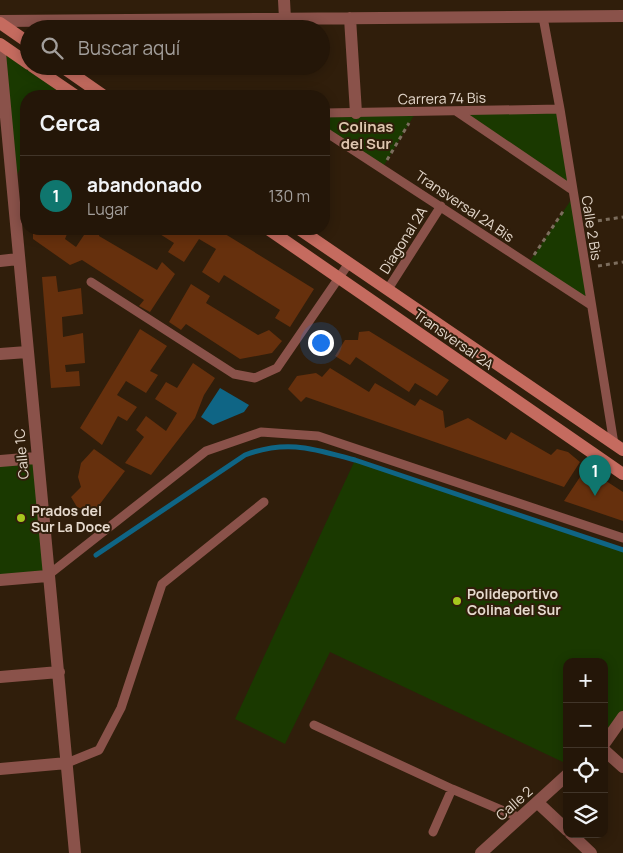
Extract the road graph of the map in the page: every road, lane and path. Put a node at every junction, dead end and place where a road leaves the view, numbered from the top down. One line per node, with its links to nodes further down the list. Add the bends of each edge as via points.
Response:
1 (284, 0): 5 (street)
2 (623, 16): 3 (street)
3 (543, 17): 4 (street); 18 (lane, Calle 2 Bis)
4 (350, 18): 5 (street); 22 (street)
5 (285, 19): 6 (street)
6 (190, 20)
7 (0, 22): 8 (street); 9 (street)
8 (20, 22)
9 (20, 36)
10 (0, 44): 12 (street)
11 (0, 53): 13 (street, Calle 1C)
12 (20, 58)
13 (1, 73): 24 (street, Calle 1C)
14 (45, 75): 16 (street)
15 (74, 75): 17 (street)
16 (67, 90)
17 (95, 90)
18 (560, 109): 19 (lane, Carrera 74 Bis); 26 (lane, Calle 2 Bis)
19 (456, 111): 20 (lane, Carrera 74 Bis); 26 (lane)
20 (416, 112): 22 (lane, Carrera 74 Bis); 25 (path)
21 (330, 113): 22 (lane, Carrera 74 Bis)
22 (356, 113)
23 (330, 135): 25 (lane, Transversal 2A Bis)
24 (5, 167): 32 (street, Calle 1C)
25 (383, 167): 27 (lane, Transversal 2A Bis)
26 (572, 193): 29 (lane, Calle 2 Bis); 36 (path)
27 (441, 206): 36 (lane, Transversal 2A Bis); 40 (lane, Diagonal 2A)
28 (623, 218): 29 (path)
29 (577, 224): 37 (lane, Calle 2 Bis)
30 (277, 235): 38 (street, Transversal 2A)
31 (307, 235): 35 (street, Transversal 2A)
32 (18, 259): 33 (street); 42 (street, Calle 1C)
33 (0, 261)
34 (623, 262): 37 (path)
35 (349, 263): 38 (lane); 40 (street, Transversal 2A)
36 (528, 264): 41 (lane, Transversal 2A Bis)
37 (584, 268): 41 (lane, Calle 2 Bis)
38 (339, 278): 39 (lane, via 277,368 255,378 234,374); 47 (street, Transversal 2A)
39 (91, 282)
40 (388, 289): 44 (street, Transversal 2A)
41 (591, 305): 44 (lane, Calle 2 Bis)
42 (27, 352): 43 (street); 45 (street, Calle 1C)
43 (0, 354)
44 (618, 447)
45 (36, 458): 46 (street); 50 (street, Calle 1C)
46 (0, 460)
47 (623, 474)
48 (264, 502): 58 (lane, via 162,584 121,708 99,750)
49 (623, 538): 50 (lane, via 318,436 261,432 206,451)
50 (47, 576): 51 (street); 52 (street, Calle 1C)
51 (0, 580)
52 (59, 672): 53 (street); 58 (street, Calle 1C)
53 (0, 677)
54 (623, 717): 56 (street)
55 (314, 725): 62 (lane)
56 (608, 738)
57 (608, 754): 59 (street)
58 (67, 763): 60 (street); 68 (street, Calle 1C)
59 (623, 767)
60 (0, 769)
61 (563, 779): 63 (street, Calle 2)
62 (452, 790): 64 (lane); 66 (lane)
63 (537, 802): 64 (street, Calle 2); 65 (street)
64 (520, 818): 69 (street, Calle 2)
65 (563, 826)
66 (433, 832)
67 (575, 838): 70 (street)
68 (71, 853)
69 (481, 853)
70 (591, 853)

